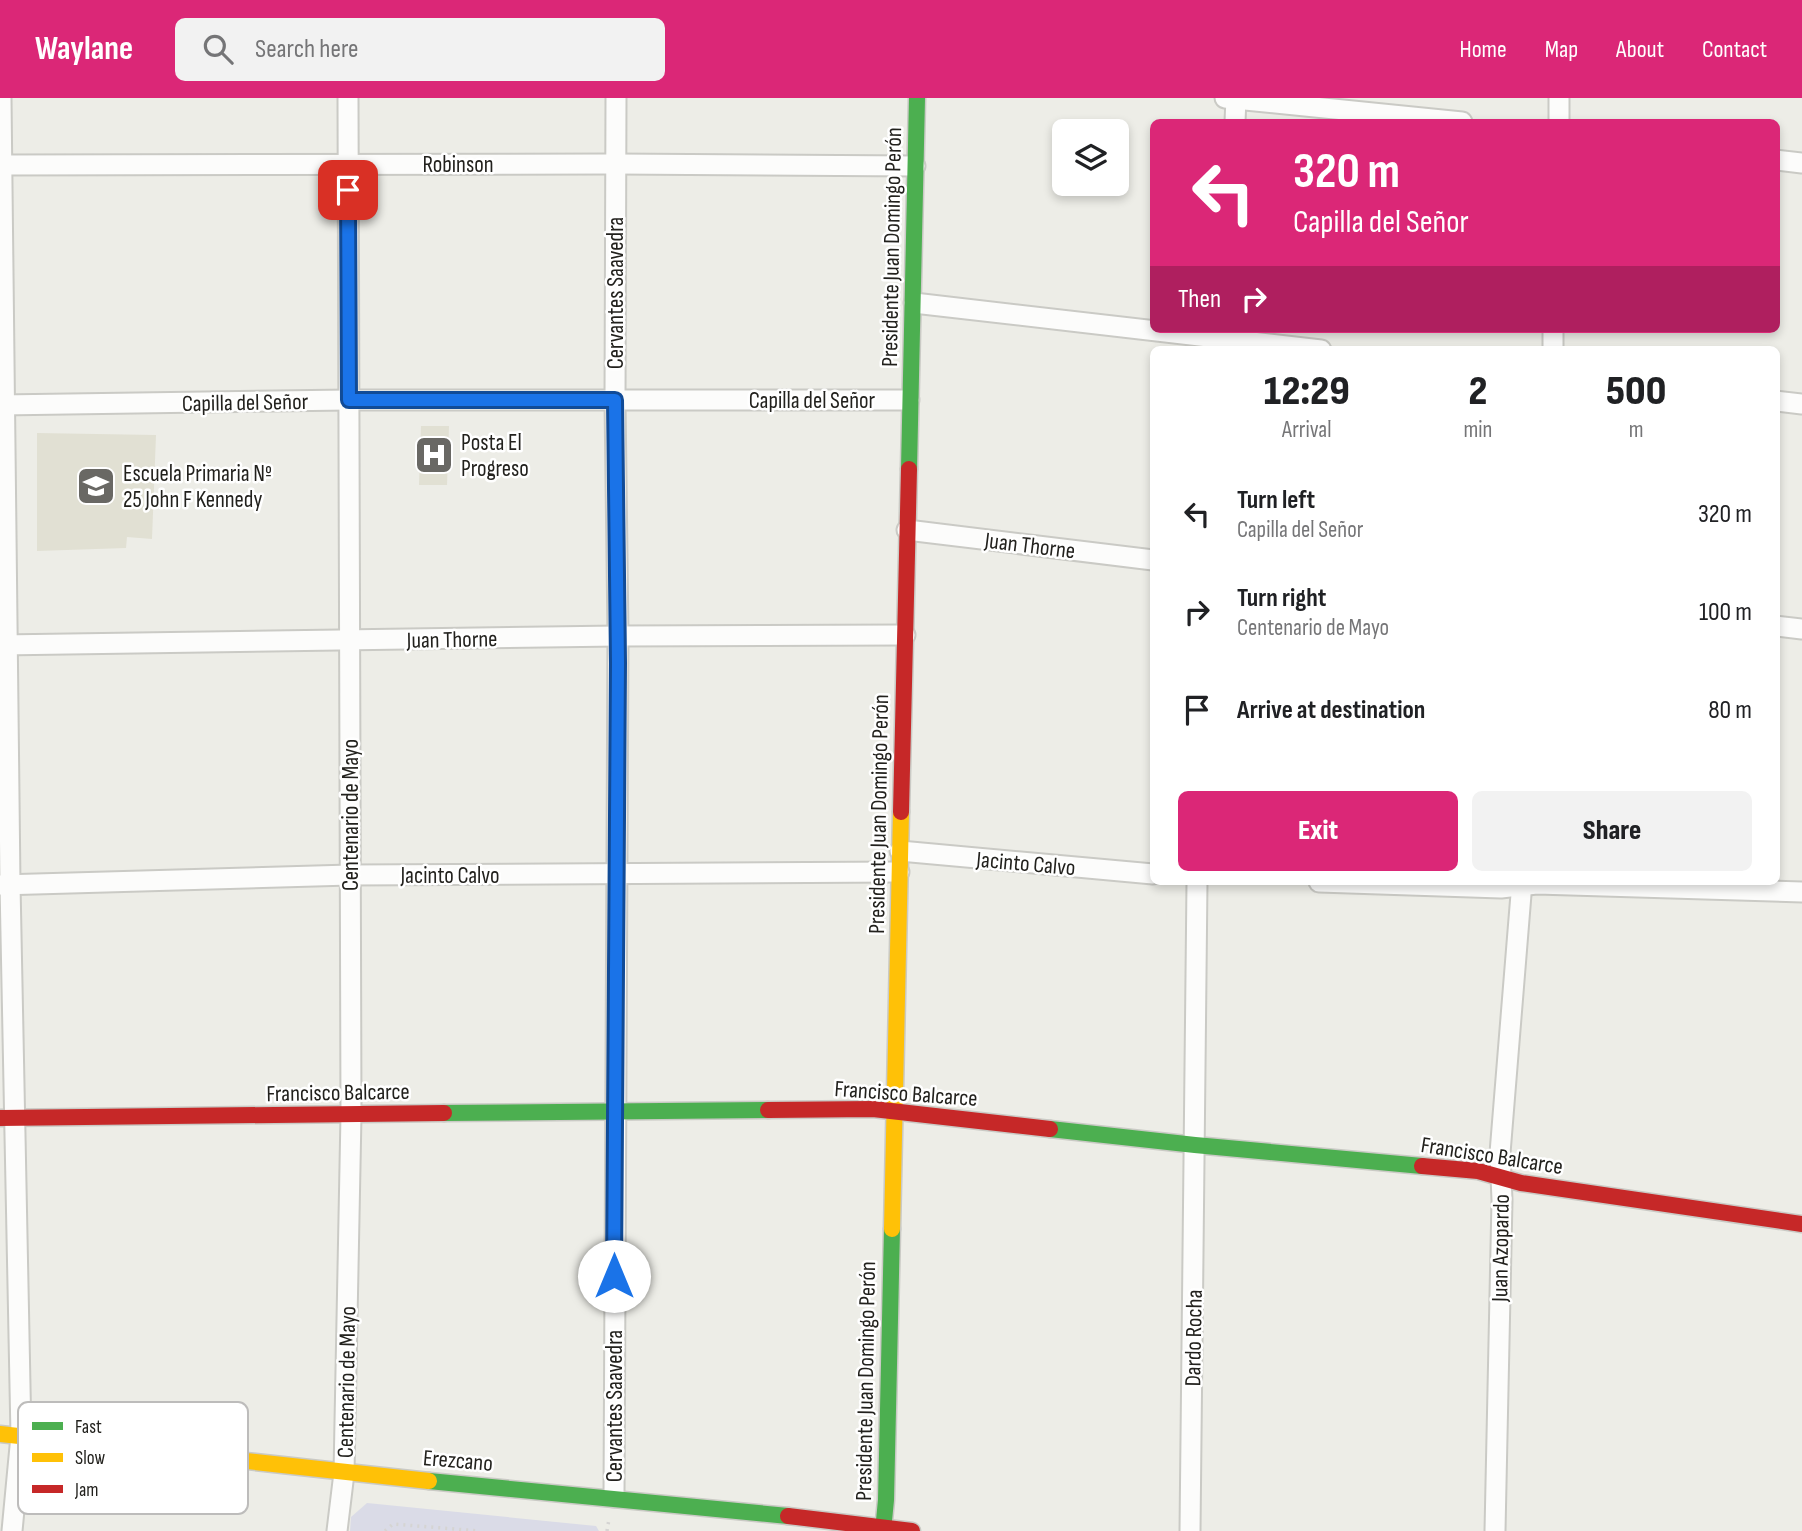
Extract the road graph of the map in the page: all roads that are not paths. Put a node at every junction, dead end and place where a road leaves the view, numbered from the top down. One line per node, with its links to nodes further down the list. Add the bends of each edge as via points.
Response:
1 (1, 98): 14 (street)
2 (348, 98): 12 (street, Centenario de Mayo)
3 (615, 98): 13 (street, Cervantes Saavedra)
4 (917, 98): 15 (street, Presidente Juan Domingo Perón)
5 (1232, 98): 7 (street); 8 (street)
6 (1559, 98): 9 (street)
7 (1235, 119)
8 (1433, 119)
9 (1559, 119)
10 (1780, 160): 11 (street)
11 (1802, 163)
12 (348, 164): 13 (street, Robinson); 14 (street, Robinson); 21 (street, Centenario de Mayo)
13 (615, 164): 15 (street, Robinson); 22 (street, Cervantes Saavedra)
14 (1, 165): 26 (street)
15 (915, 166): 16 (street, Presidente Juan Domingo Perón)
16 (914, 303): 17 (street); 23 (street, Presidente Juan Domingo Perón)
17 (1150, 327)
18 (1213, 333): 19 (street)
19 (1233, 335): 20 (street)
20 (1298, 346)
21 (349, 400): 22 (street, Capilla del Señor); 26 (street, Capilla del Señor); 33 (street, Centenario de Mayo)
22 (615, 400): 23 (street, Capilla del Señor); 32 (street, Cervantes Saavedra)
23 (909, 400): 27 (street, Presidente Juan Domingo Perón)
24 (1780, 401): 25 (street)
25 (1802, 404)
26 (2, 405): 34 (street)
27 (907, 530): 28 (street, Juan Thorne); 31 (street, Presidente Juan Domingo Perón)
28 (1150, 560)
29 (1780, 626): 30 (street)
30 (1802, 629)
31 (905, 635): 32 (street, Juan Thorne); 35 (street, Presidente Juan Domingo Perón)
32 (618, 636): 33 (street, Juan Thorne); 37 (street, Cervantes Saavedra)
33 (349, 641): 34 (street, Juan Thorne); 39 (street, Centenario de Mayo)
34 (4, 645): 40 (street)
35 (900, 851): 36 (street, Presidente Juan Domingo Perón); 38 (street, Jacinto Calvo)
36 (899, 872): 37 (street, Jacinto Calvo); 48 (street, Presidente Juan Domingo Perón)
37 (617, 874): 39 (street, Jacinto Calvo); 47 (street, Cervantes Saavedra)
38 (1150, 874)
39 (350, 875): 40 (street, Jacinto Calvo); 49 (street, Centenario de Mayo)
40 (5, 884): 50 (street)
41 (1197, 885): 51 (street, Dardo Rocha)
42 (1410, 885): 43 (street)
43 (1514, 885)
44 (1522, 885): 52 (street, Juan Azopardo)
45 (1584, 885): 46 (street)
46 (1802, 892)
47 (614, 1111): 48 (street, Francisco Balcarce); 49 (street, Francisco Balcarce); 60 (street, Cervantes Saavedra)
48 (894, 1111): 51 (street, Francisco Balcarce); 61 (street, Presidente Juan Domingo Perón)
49 (351, 1115): 50 (street, Francisco Balcarce); 59 (street, Centenario de Mayo)
50 (8, 1118): 54 (street)
51 (1195, 1145): 52 (street, Francisco Balcarce, via 1478,1171); 65 (street, Dardo Rocha)
52 (1501, 1177): 53 (street, Francisco Balcarce); 66 (street, Juan Azopardo)
53 (1802, 1224)
54 (20, 1402)
55 (0, 1434): 56 (street, Erezcano)
56 (18, 1436)
57 (248, 1461): 59 (street, Erezcano)
58 (18, 1468): 62 (street)
59 (344, 1472): 60 (street, Erezcano); 63 (street, Centenario de Mayo)
60 (614, 1497): 61 (street, Erezcano)
61 (883, 1529): 64 (street, Erezcano)
62 (12, 1531)
63 (337, 1531)
64 (912, 1531)
65 (1190, 1531)
66 (1495, 1531)

